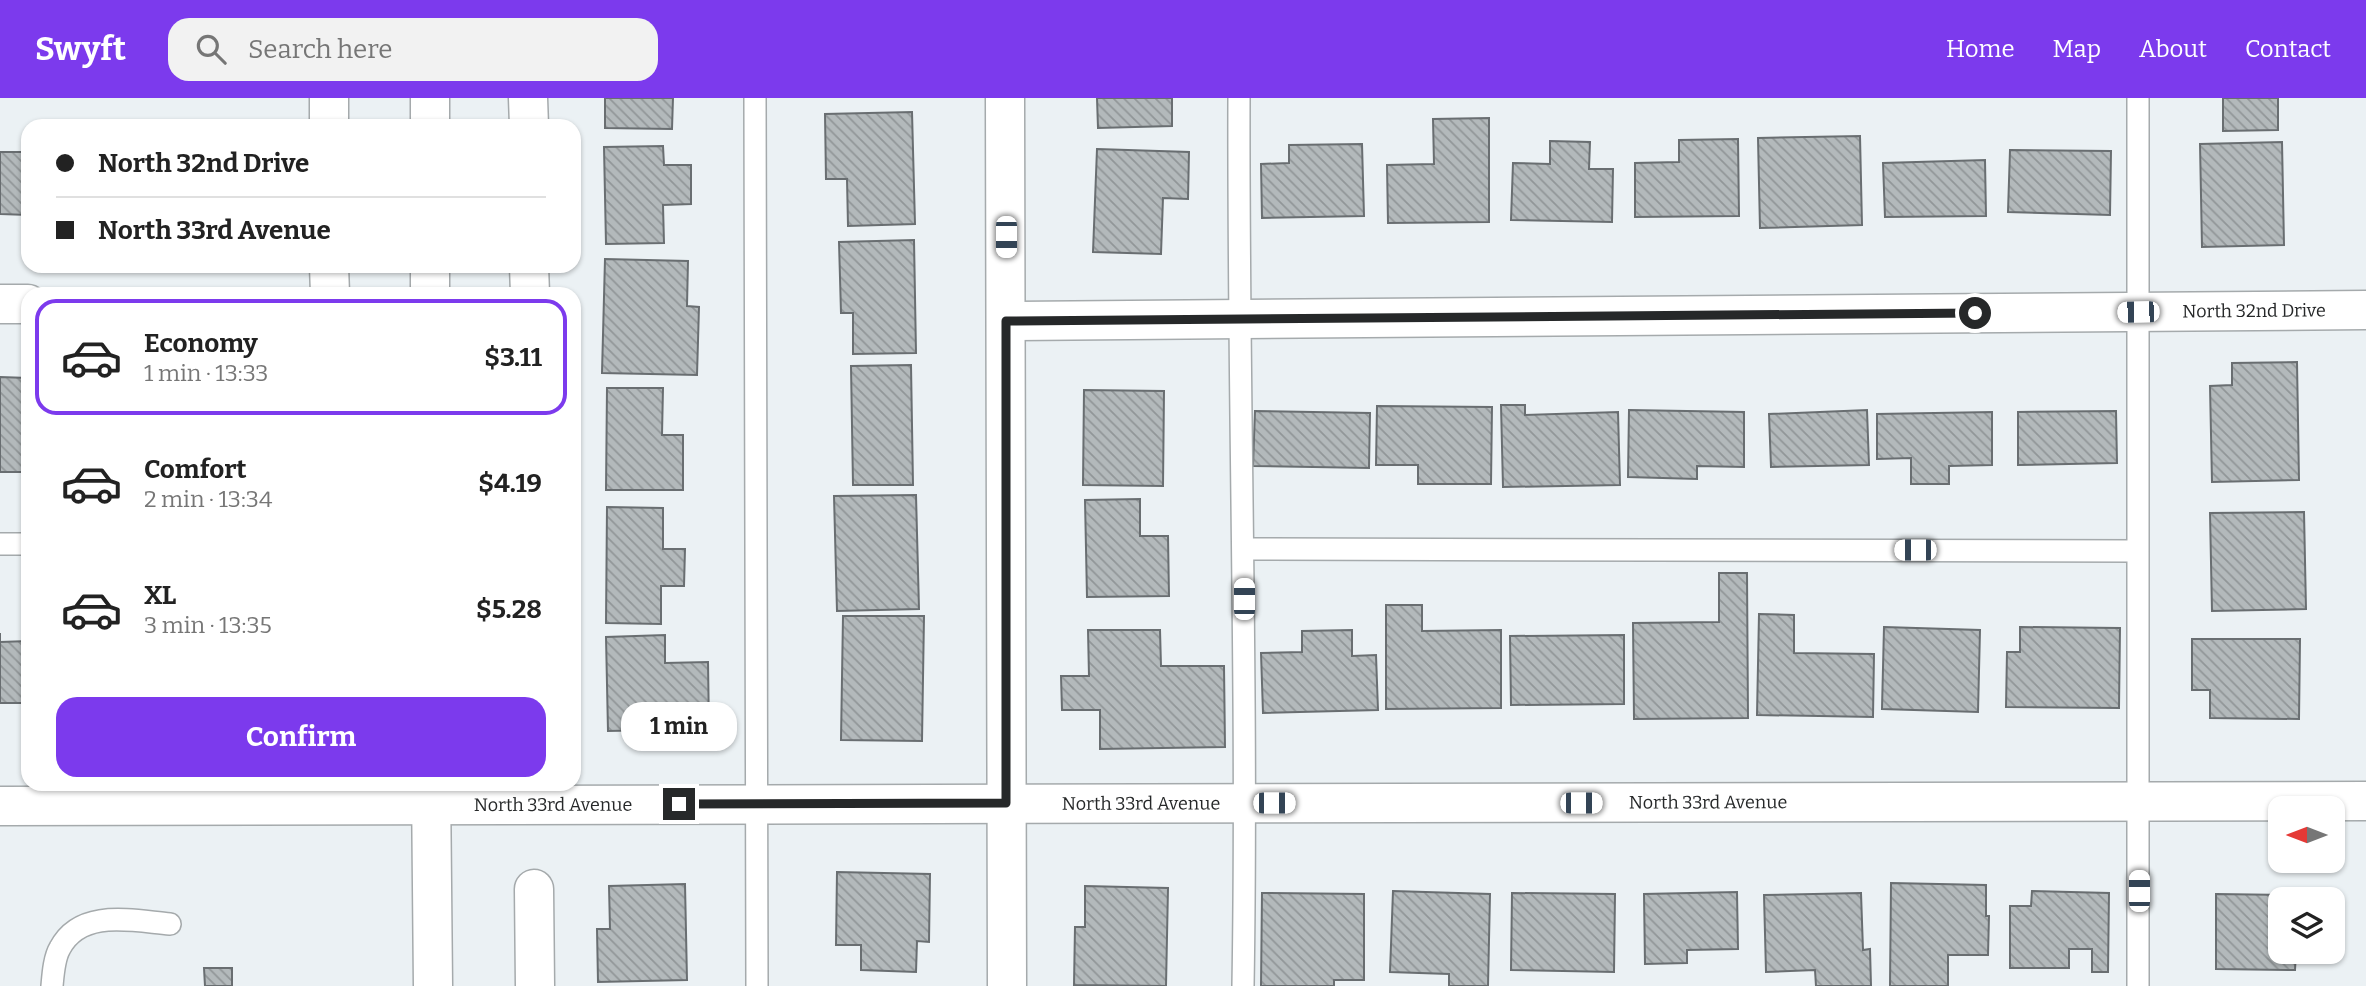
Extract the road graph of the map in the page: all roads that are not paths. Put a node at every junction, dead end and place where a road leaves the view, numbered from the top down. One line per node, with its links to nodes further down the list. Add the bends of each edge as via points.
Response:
1 (329, 98): 8 (street)
2 (430, 98): 9 (street)
3 (528, 98): 10 (street)
4 (755, 98): 26 (lane)
5 (1006, 98): 16 (street)
6 (1239, 98): 15 (lane)
7 (2138, 98): 14 (lane)
8 (329, 119)
9 (430, 119)
10 (528, 119)
11 (0, 304): 12 (street)
12 (21, 304)
13 (2366, 310): 14 (street, North 32nd Drive)
14 (2138, 312): 15 (street, North 32nd Drive); 20 (lane)
15 (1238, 319): 16 (street, North 32nd Drive); 19 (lane)
16 (1006, 321): 24 (street)
17 (0, 544): 18 (lane)
18 (21, 544)
19 (1244, 549): 20 (lane); 25 (lane)
20 (2138, 551): 23 (lane)
21 (431, 794): 26 (street, North 33rd Avenue); 27 (street, North 33rd Avenue); 31 (street)
22 (2366, 801): 23 (street, North 33rd Avenue)
23 (2140, 802): 25 (street, North 33rd Avenue); 36 (lane)
24 (1006, 803): 25 (street, North 33rd Avenue); 26 (street, North 33rd Avenue); 34 (street)
25 (1246, 803): 35 (lane)
26 (756, 804): 33 (lane)
27 (0, 806)
28 (534, 889): 32 (street)
29 (170, 924): 30 (lane, via 94,920 71,933 59,950)
30 (52, 986)
31 (433, 986)
32 (535, 986)
33 (757, 986)
34 (1007, 986)
35 (1243, 986)
36 (2138, 986)

